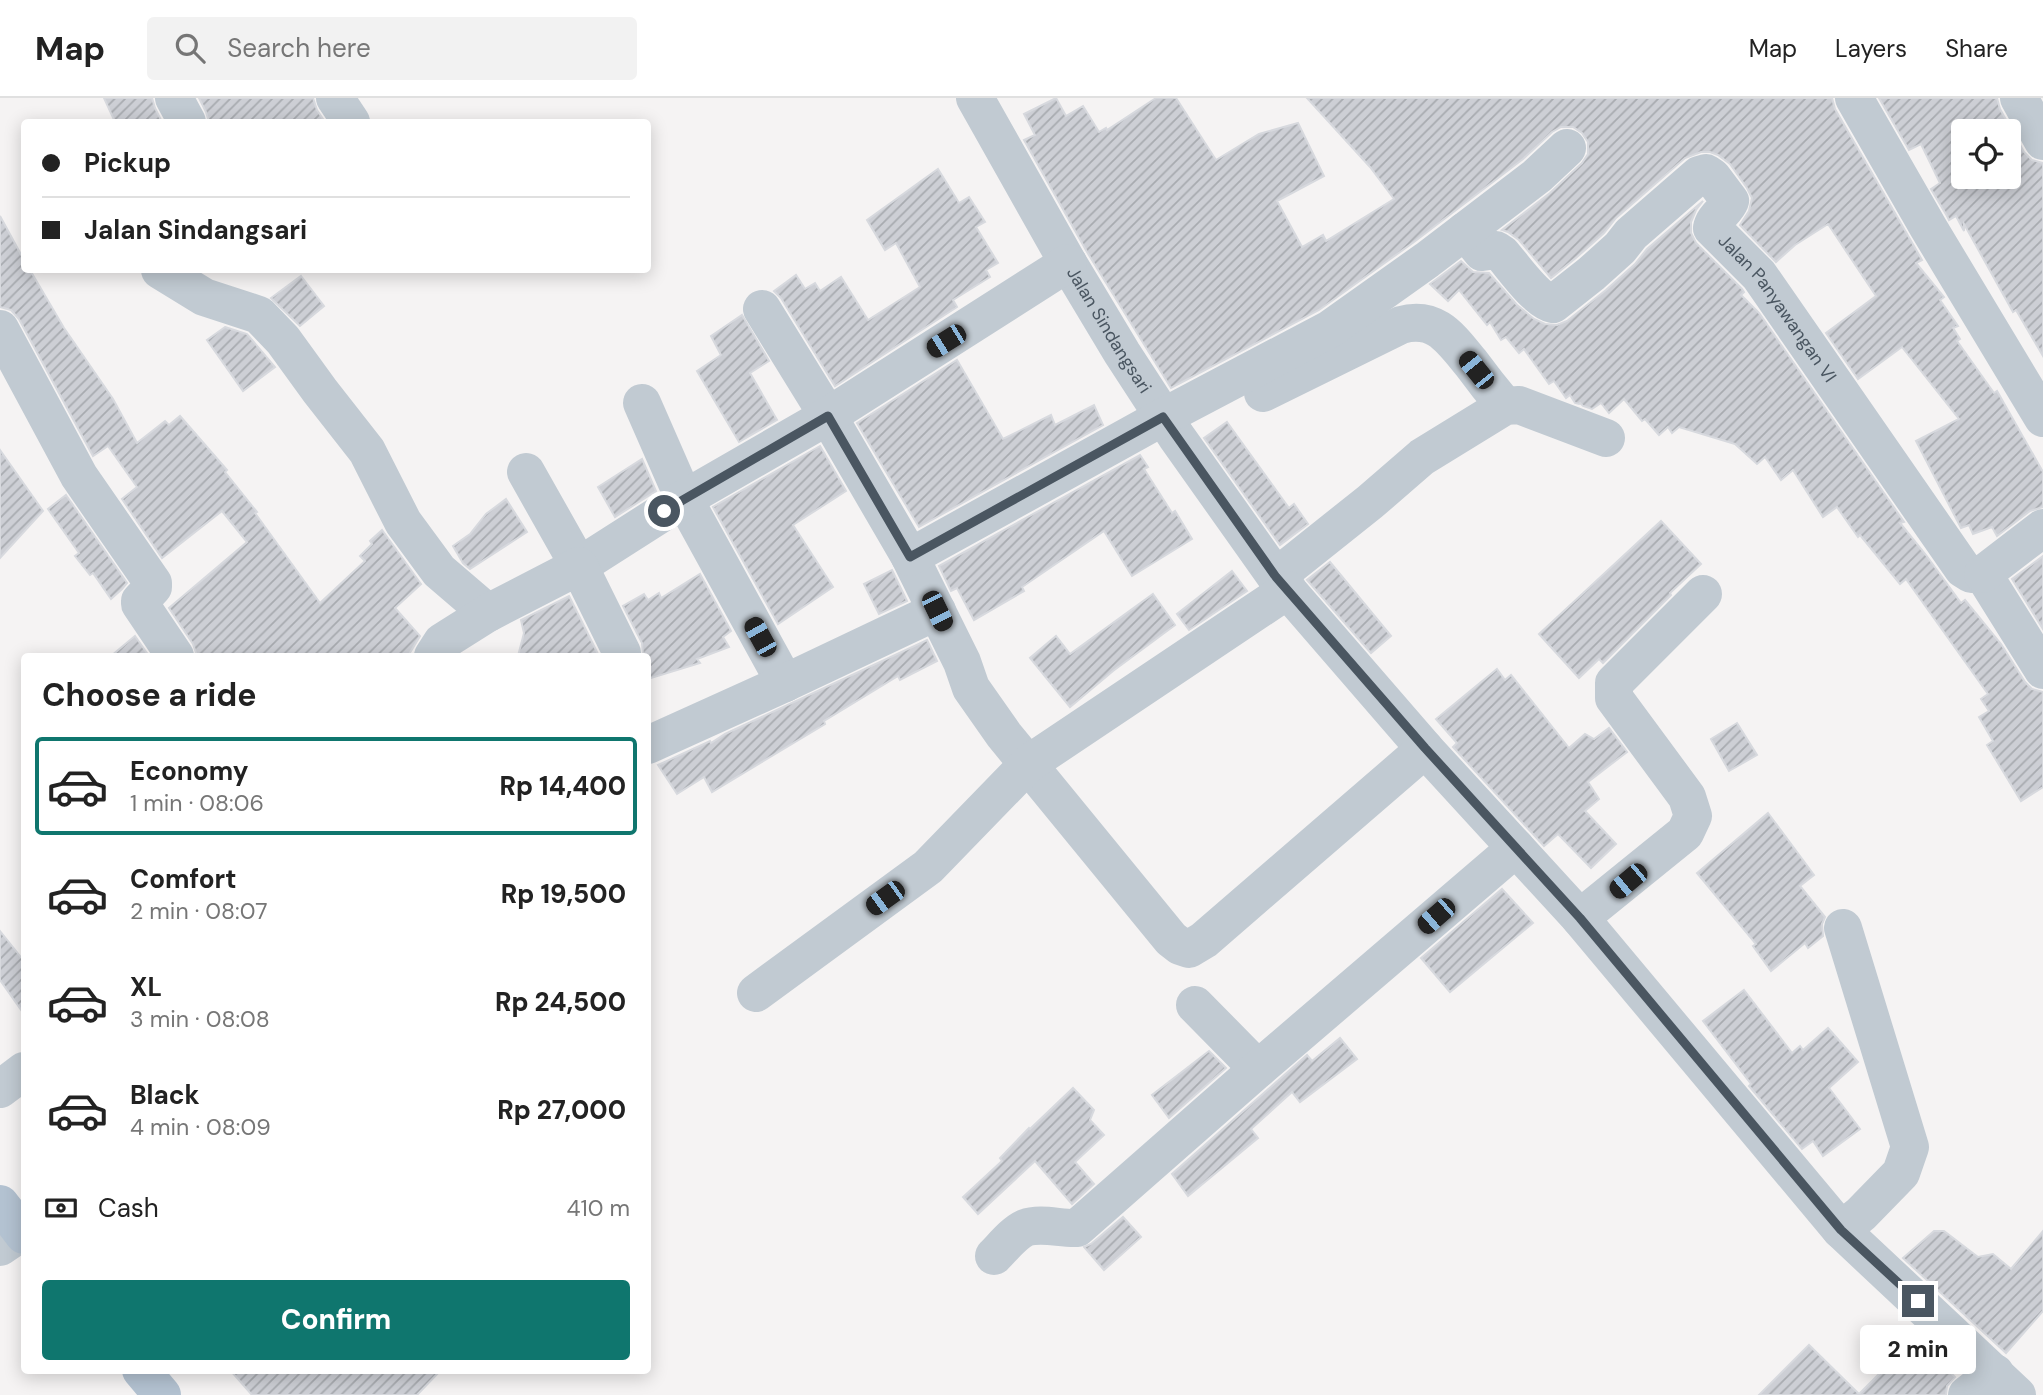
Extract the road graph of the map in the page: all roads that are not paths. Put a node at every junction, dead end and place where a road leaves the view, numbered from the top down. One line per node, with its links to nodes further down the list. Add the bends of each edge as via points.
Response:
1 (174, 98): 6 (street)
2 (335, 98): 7 (street)
3 (975, 98): 11 (street, Jalan Sindangsari)
4 (1854, 98): 18 (street)
5 (2019, 98): 8 (street)
6 (185, 119)
7 (349, 119)
8 (2043, 141)
9 (1567, 148): 10 (street)
10 (1465, 232): 19 (street, via 1330,330); 26 (street, Jalan Panyawangan VI, via 1482,252 1502,254 1535,292 1553,304 1699,175 1713,177 1730,201 1712,228 1759,275 1963,569)
11 (1056, 270): 17 (street); 19 (street, Jalan Sindangsari, via 1122,353)
12 (165, 273): 29 (street, via 204,297 259,315 367,451 404,522 439,571)
13 (762, 309): 17 (street)
14 (0, 329): 31 (street, via 79,476 153,583 140,604)
15 (642, 403): 22 (street)
16 (1505, 406): 19 (street, via 1447,334 1414,321); 20 (street, via 1519,405); 27 (street, via 1422,457)
17 (828, 416): 22 (street); 24 (street)
18 (2043, 418)
19 (1158, 427): 24 (street); 27 (street, Jalan Sindangsari)
20 (1606, 438)
21 (526, 472): 25 (street)
22 (684, 499): 25 (street); 35 (street)
23 (2043, 528): 26 (street)
24 (910, 557): 30 (street)
25 (579, 566): 29 (street); 33 (street)
26 (1983, 574): 34 (street, Jalan Panyawangan VI)
27 (1282, 583): 37 (street, Jalan Sindangsari); 38 (street)
28 (1703, 594): 40 (street, via 1614,683 1614,698 1687,796 1693,816 1685,833)
29 (503, 606): 32 (street, via 442,642)
30 (937, 611): 35 (street); 38 (street, via 971,688)
31 (172, 653)
32 (435, 653)
33 (622, 653)
34 (2043, 670)
35 (785, 683): 36 (street)
36 (651, 744)
37 (1425, 748): 38 (street, via 1189,949 1171,939); 39 (street, Jalan Sindangsari)
38 (1028, 764): 42 (street, via 928,867)
39 (1516, 848): 40 (street, Jalan Sindangsari); 44 (street)
40 (1580, 918): 47 (street, Jalan Sindangsari)
41 (1843, 928): 47 (street, via 1910,1147 1901,1173)
42 (756, 993)
43 (1195, 1005): 44 (street)
44 (1258, 1069): 48 (street, via 1077,1228 1024,1229)
45 (21, 1073): 46 (street)
46 (0, 1089)
47 (1841, 1230): 50 (street, Jalan Sindangsari)
48 (995, 1255)
49 (144, 1374): 51 (main road)
50 (1993, 1388)
51 (162, 1395)

